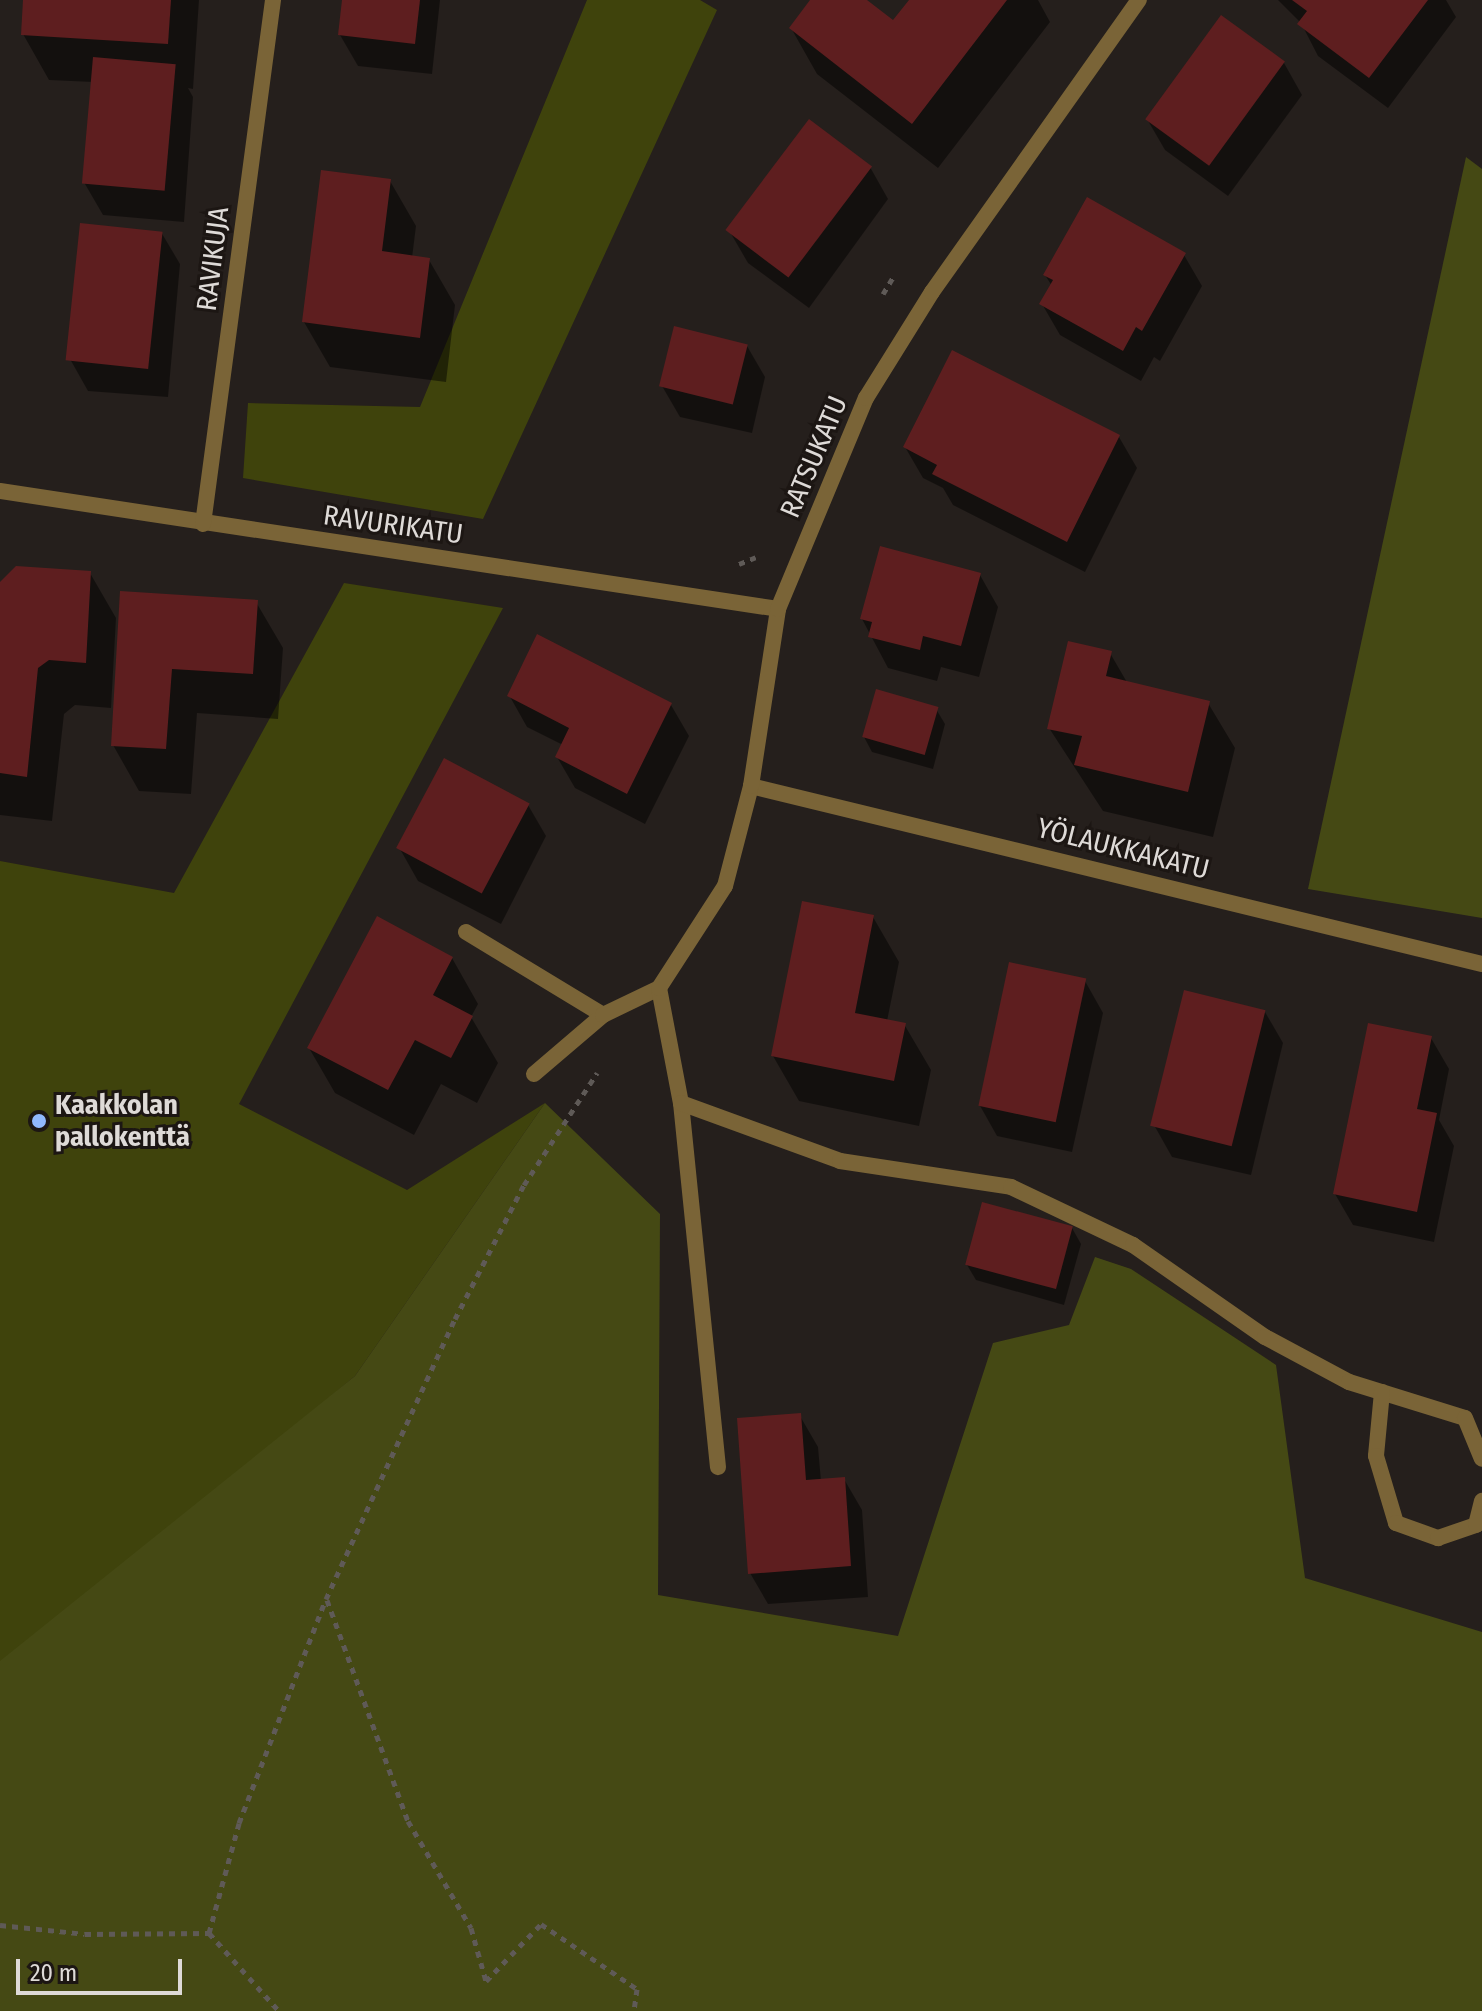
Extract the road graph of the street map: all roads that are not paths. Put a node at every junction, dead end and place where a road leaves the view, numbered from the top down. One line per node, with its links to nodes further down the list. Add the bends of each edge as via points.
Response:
1 (273, 0): 4 (street, RAVIKUJA)
2 (1139, 0): 5 (street, RATSUKATU, via 932,292 866,398)
3 (0, 491): 4 (street, RAVURIKATU)
4 (203, 524): 5 (street, RAVURIKATU)
5 (778, 609): 6 (street, RATSUKATU)
6 (751, 786): 8 (street, YÖLAUKKAKATU); 9 (street, RATSUKATU, via 725,886)
7 (466, 932): 10 (street)
8 (1482, 964)
9 (659, 988): 10 (street); 12 (street)
10 (603, 1015): 11 (street)
11 (534, 1074)
12 (681, 1103): 13 (street, via 840,1161 1011,1187 1133,1245 1265,1337 1349,1382); 15 (street)
13 (1382, 1392): 14 (street, via 1465,1418); 16 (street, via 1376,1456 1396,1523 1438,1538 1476,1525)
14 (1482, 1459)
15 (718, 1467)
16 (1482, 1501)

